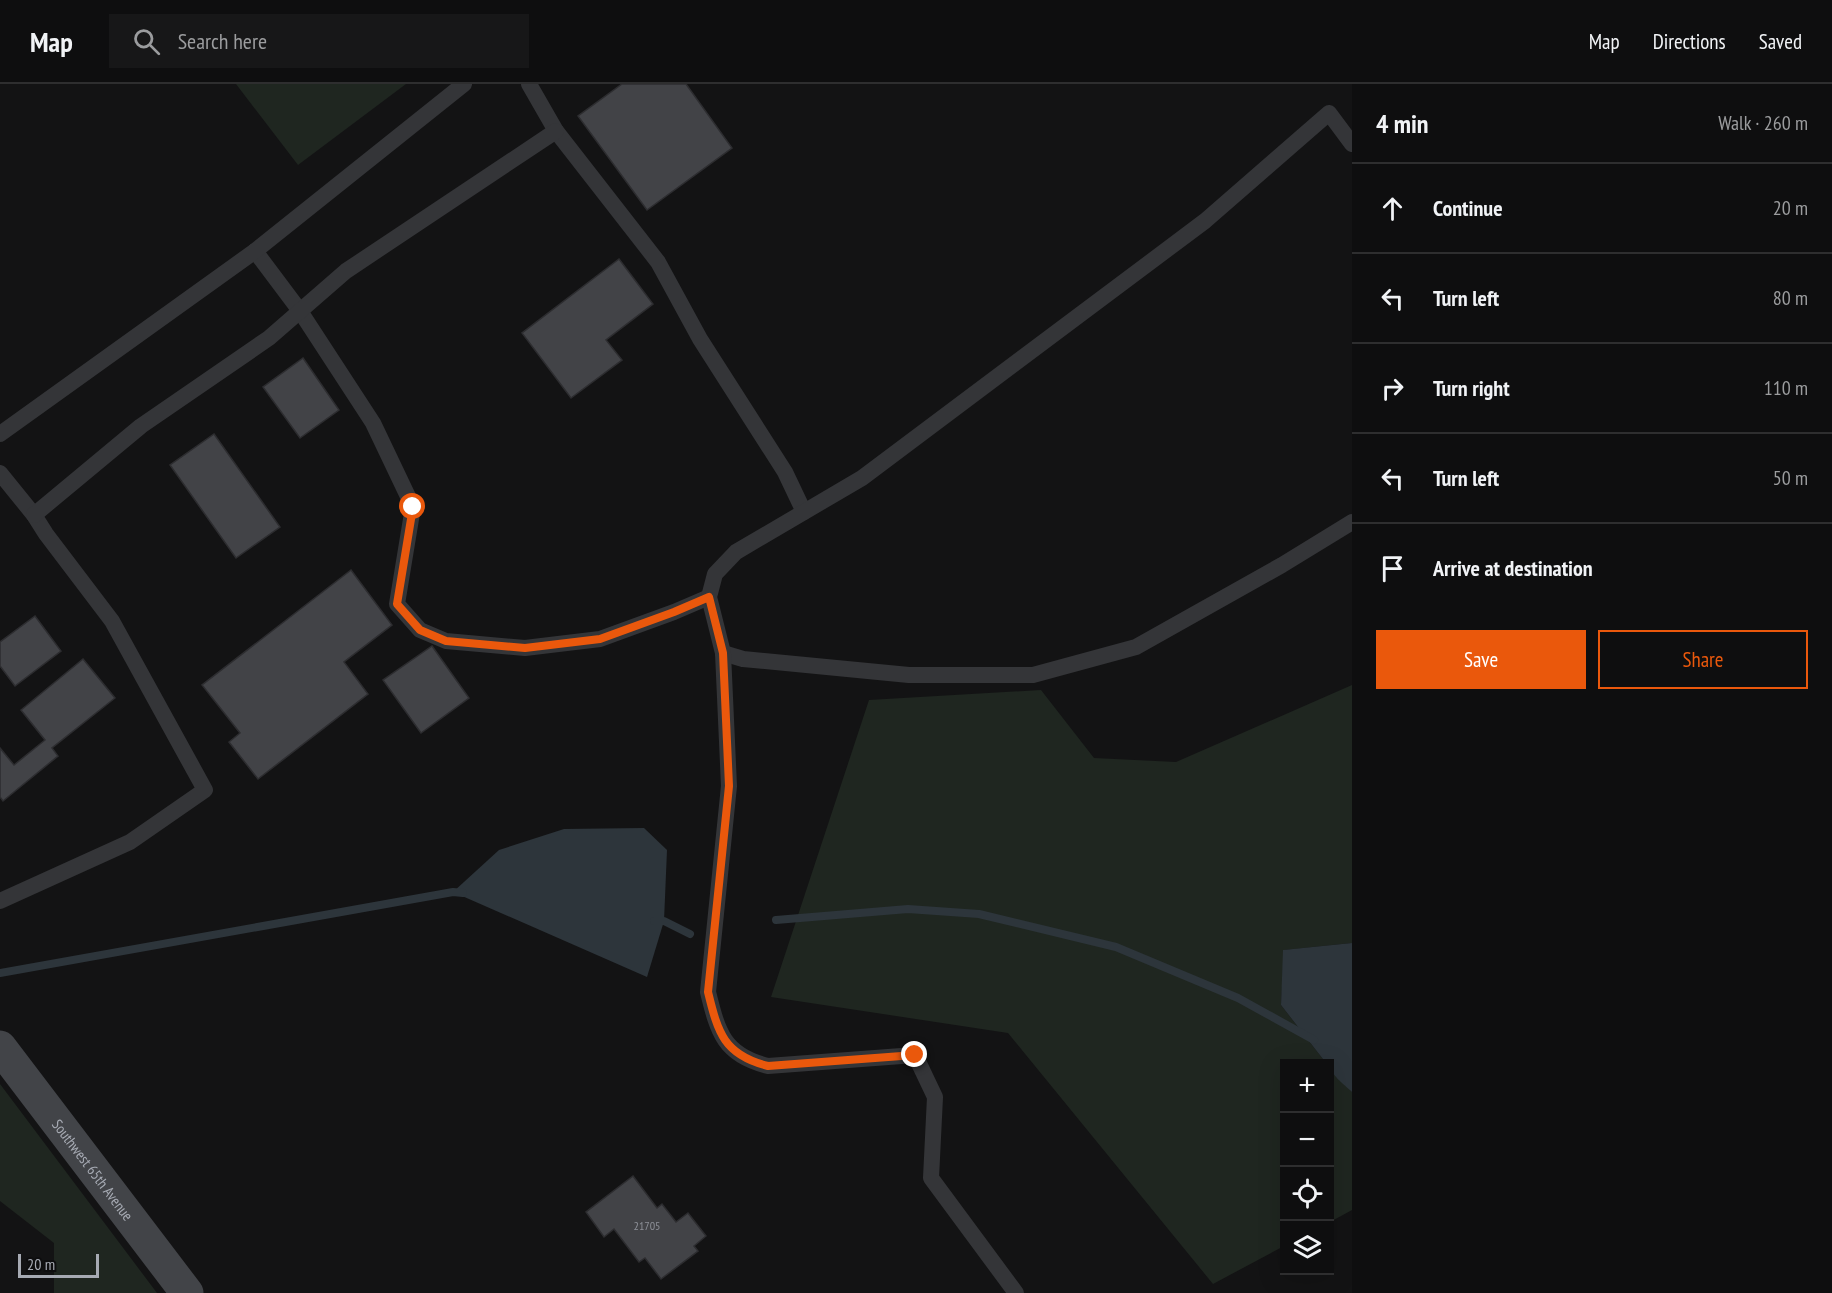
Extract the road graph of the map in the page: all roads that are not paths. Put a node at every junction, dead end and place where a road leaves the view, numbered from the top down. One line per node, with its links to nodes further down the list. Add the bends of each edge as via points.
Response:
1 (464, 84): 5 (lane)
2 (529, 84): 3 (lane)
3 (556, 131): 6 (lane, via 346,271); 9 (lane, via 658,262 700,339 785,472)
4 (1352, 144): 9 (lane, via 1329,113 1196,228 862,478)
5 (255, 251): 6 (lane); 7 (lane)
6 (300, 311): 10 (lane, via 269,338 141,426); 12 (lane, via 373,423 413,507 397,604 420,630 446,641 525,648 600,639)
7 (0, 434)
8 (0, 473): 10 (lane)
9 (804, 512): 12 (lane, via 736,552 715,574)
10 (34, 514): 14 (lane, via 111,621 205,790 130,842)
11 (1352, 522): 13 (lane, via 1136,647 1033,675 909,675 743,659)
12 (709, 597): 13 (lane)
13 (723, 653): 17 (lane, via 729,786 708,992 716,1024 729,1046 749,1061 768,1066 915,1055 935,1097 931,1179)
14 (0, 901)
15 (0, 1047): 16 (main road, Southwest 65th Avenue)
16 (187, 1293)
17 (1016, 1293)

